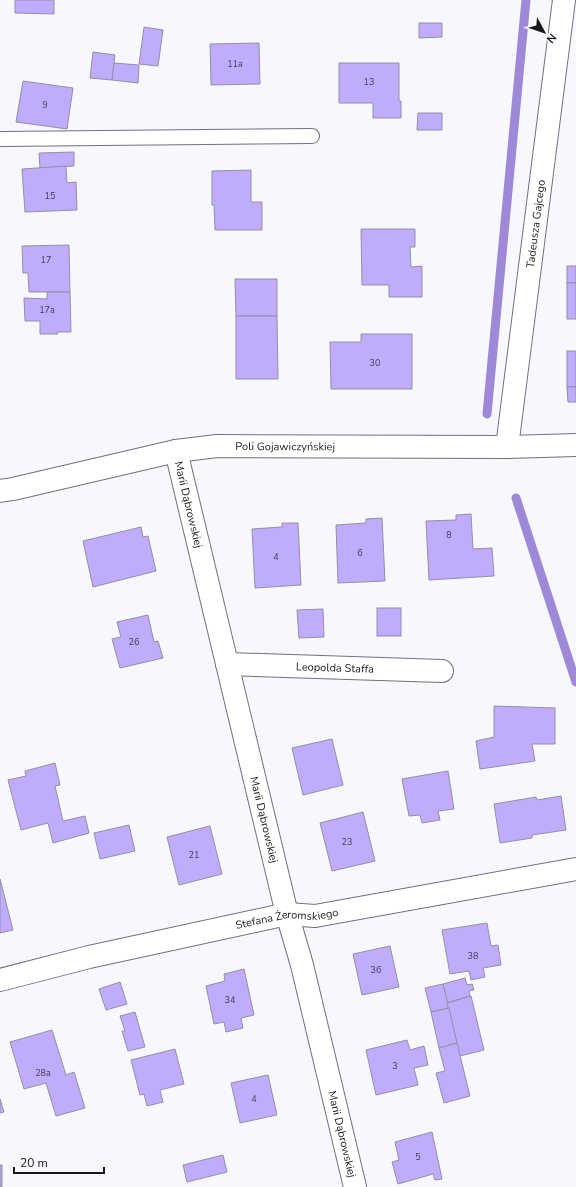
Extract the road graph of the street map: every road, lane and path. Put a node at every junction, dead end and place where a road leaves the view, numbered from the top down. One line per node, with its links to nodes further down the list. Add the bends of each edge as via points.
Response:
1 (564, 0): 5 (street, Tadeusza Gajcego)
2 (312, 136): 3 (lane)
3 (0, 139)
4 (576, 445): 5 (street, Poli Gojawiczyńskiej)
5 (507, 447): 6 (street, Poli Gojawiczyńskiej, via 217,446)
6 (176, 451): 7 (street, Poli Gojawiczyńskiej); 8 (street, Marii Dąbrowskiej)
7 (0, 491)
8 (227, 664): 9 (street, Leopolda Staffa); 11 (street, Marii Dąbrowskiej)
9 (442, 670)
10 (576, 869): 11 (street, Stefana Żeromskiego, via 316,916)
11 (287, 914): 12 (street, Stefana Żeromskiego, via 89,957); 13 (street, Marii Dąbrowskiej, via 302,965)
12 (0, 980)
13 (355, 1187)

